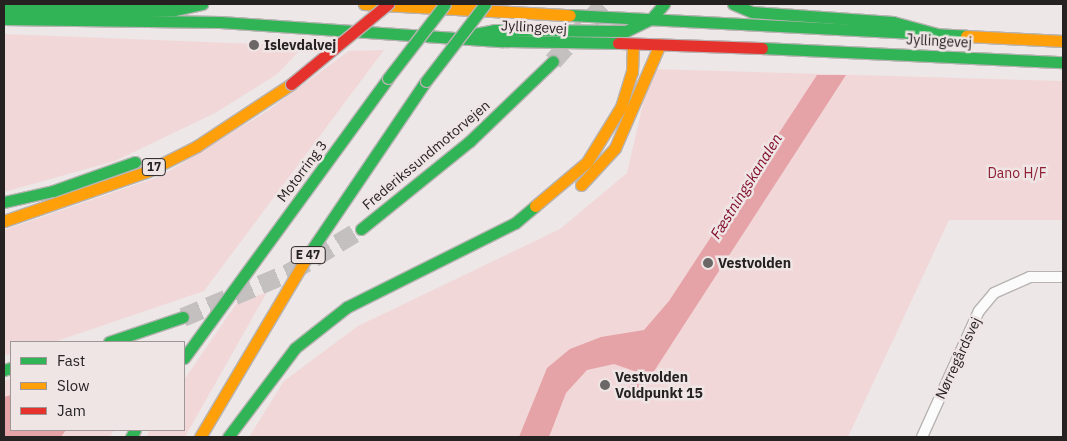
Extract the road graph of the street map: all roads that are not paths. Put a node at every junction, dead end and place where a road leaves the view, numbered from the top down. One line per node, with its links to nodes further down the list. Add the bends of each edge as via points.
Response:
1 (202, 4): 9 (main road, via 174,10)
2 (207, 4): 13 (main road)
3 (364, 4): 10 (main road, Jyllingevej)
4 (388, 4): 22 (main road, 17, bridge)
5 (445, 4): 32 (main road, Motorring 3, bridge)
6 (485, 4): 33 (main road, E 47, bridge, via 426,80 288,285)
7 (664, 4): 12 (main road)
8 (733, 4): 15 (main road, via 752,12 893,22)
9 (4, 10)
10 (611, 17): 12 (main road, Jyllingevej); 14 (main road)
11 (4, 19): 13 (main road, Jyllingevej)
12 (652, 19): 14 (main road); 15 (main road, Jyllingevej)
13 (209, 22): 16 (main road, Jyllingevej)
14 (626, 31): 16 (main road, via 494,30); 18 (main road)
15 (937, 34): 17 (main road, Jyllingevej)
16 (464, 36): 18 (main road, Jyllingevej)
17 (1063, 41)
18 (634, 44): 19 (main road, Jyllingevej); 27 (main road, via 627,89 608,132 587,162)
19 (660, 44): 21 (main road, Jyllingevej); 23 (main road, via 632,119 615,148)
20 (553, 61): 28 (main road, Frederikssundmotorvejen, via 470,141)
21 (1063, 62)
22 (243, 118): 24 (main road, via 118,170); 26 (main road, 17, via 139,174)
23 (573, 192)
24 (4, 202)
25 (560, 203): 27 (main road, via 534,221)
26 (4, 221)
27 (515, 223): 34 (main road, via 347,307 295,348)
28 (361, 229)
29 (1063, 277): 35 (street, Nørregårdsvej, via 1030,277 994,293 979,311)
30 (183, 317): 31 (main road)
31 (112, 341)
32 (185, 357)
33 (200, 437)
34 (228, 437)
35 (922, 437)

